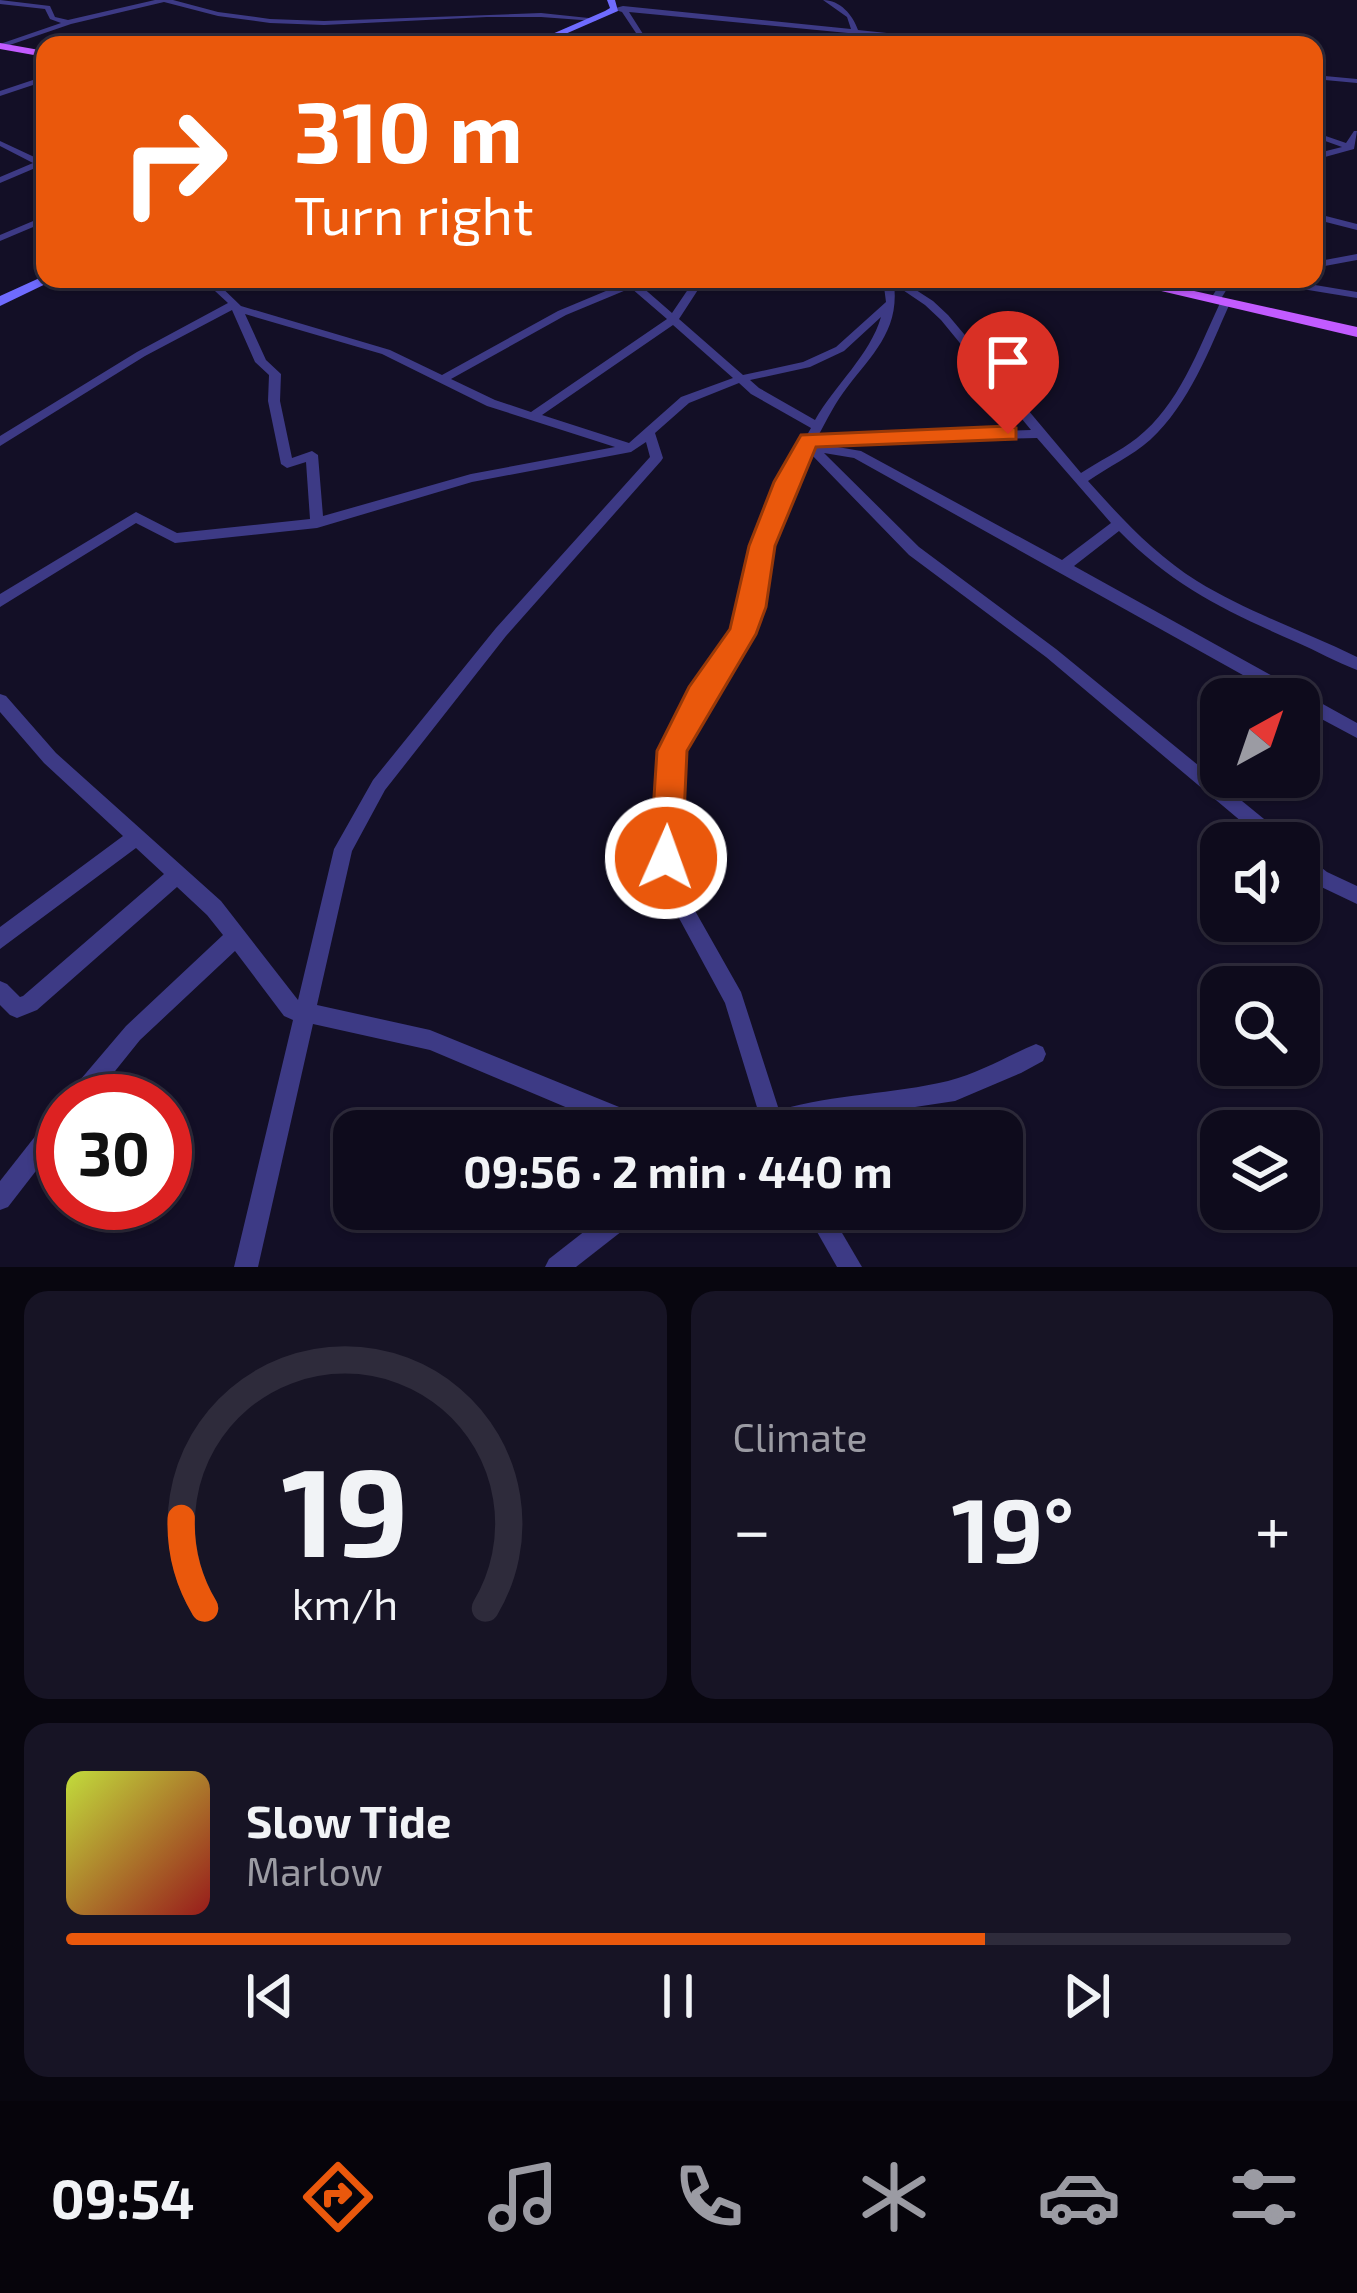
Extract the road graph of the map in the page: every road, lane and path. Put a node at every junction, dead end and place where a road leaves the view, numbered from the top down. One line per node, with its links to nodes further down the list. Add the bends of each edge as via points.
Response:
1 (164, 0): 6 (street, via 282,21 470,10); 7 (street)
2 (841, 0): 3 (street)
3 (826, 1): 8 (street, via 850,16)
4 (0, 2): 7 (street, via 48,8)
5 (616, 6): 6 (main road); 8 (street); 10 (street)
6 (595, 19): 9 (main road)
7 (68, 22): 13 (street)
8 (855, 30): 11 (street); 12 (street)
9 (555, 36)
10 (640, 36)
11 (849, 36)
12 (913, 36)
13 (1, 46): 14 (main road)
14 (36, 52)
15 (1323, 78): 17 (street)
16 (36, 81): 18 (street)
17 (1357, 81)
18 (0, 94)
19 (1357, 133): 22 (street)
20 (1323, 137): 22 (street)
21 (0, 142): 23 (street)
22 (1352, 148)
23 (36, 160)
24 (36, 167): 25 (street)
25 (0, 180)
26 (1323, 218): 28 (street)
27 (36, 223): 29 (street)
28 (1357, 227)
29 (0, 238)
30 (1357, 256): 31 (street)
31 (1323, 263)
32 (36, 285): 44 (main road)
33 (217, 288): 46 (street)
34 (614, 288): 51 (street)
35 (637, 288): 47 (street)
36 (694, 288): 47 (street)
37 (890, 288): 45 (street)
38 (908, 288): 54 (street, via 955,323)
39 (1160, 288): 43 (main road)
40 (1225, 288): 43 (street)
41 (1315, 288): 42 (street)
42 (1357, 295)
43 (1220, 301): 48 (main road); 59 (street, via 1175,404 1145,438)
44 (0, 302)
45 (891, 303): 49 (street); 50 (street)
46 (236, 306): 51 (street); 56 (street); 61 (street, via 274,374 287,464 312,455)
47 (673, 320): 52 (street); 53 (street)
48 (1357, 332)
49 (840, 349): 50 (street); 52 (street)
50 (861, 366): 55 (street)
51 (445, 378): 53 (street)
52 (740, 379): 55 (street); 57 (street, via 685,400)
53 (531, 417): 58 (street)
54 (1041, 434): 55 (street); 59 (street)
55 (811, 440): 62 (street, via 857,454); 67 (street, via 924,560); 79 (street, via 762,546 742,634 672,751 666,816 676,896 734,999)
56 (0, 442)
57 (653, 444): 58 (street); 75 (street, via 657,458 631,491 542,582 379,785 344,848)
58 (631, 448): 61 (street, via 471,478)
59 (1083, 478): 60 (street)
60 (1121, 522): 62 (street); 64 (street, via 1206,596)
61 (317, 523): 63 (street, via 175,538 136,517)
62 (1063, 567): 66 (street)
63 (0, 601)
64 (1357, 664)
65 (0, 701): 68 (street)
66 (1357, 731)
67 (1255, 822)
68 (135, 838): 70 (street); 73 (street)
69 (1320, 872): 71 (street)
70 (178, 874): 72 (street); 74 (street, via 30,1003 17,1009)
71 (1357, 895)
72 (236, 936): 75 (street); 77 (street)
73 (0, 939)
74 (0, 991)
75 (304, 1015): 78 (street, via 362,1022 467,1052); 85 (street)
76 (1036, 1054): 80 (street, via 944,1093)
77 (99, 1074)
78 (600, 1110)
79 (762, 1110)
80 (821, 1110)
81 (36, 1153): 82 (street)
82 (0, 1199)
83 (605, 1230): 86 (street)
84 (828, 1230): 87 (street)
85 (245, 1267)
86 (557, 1267)
87 (850, 1267)

